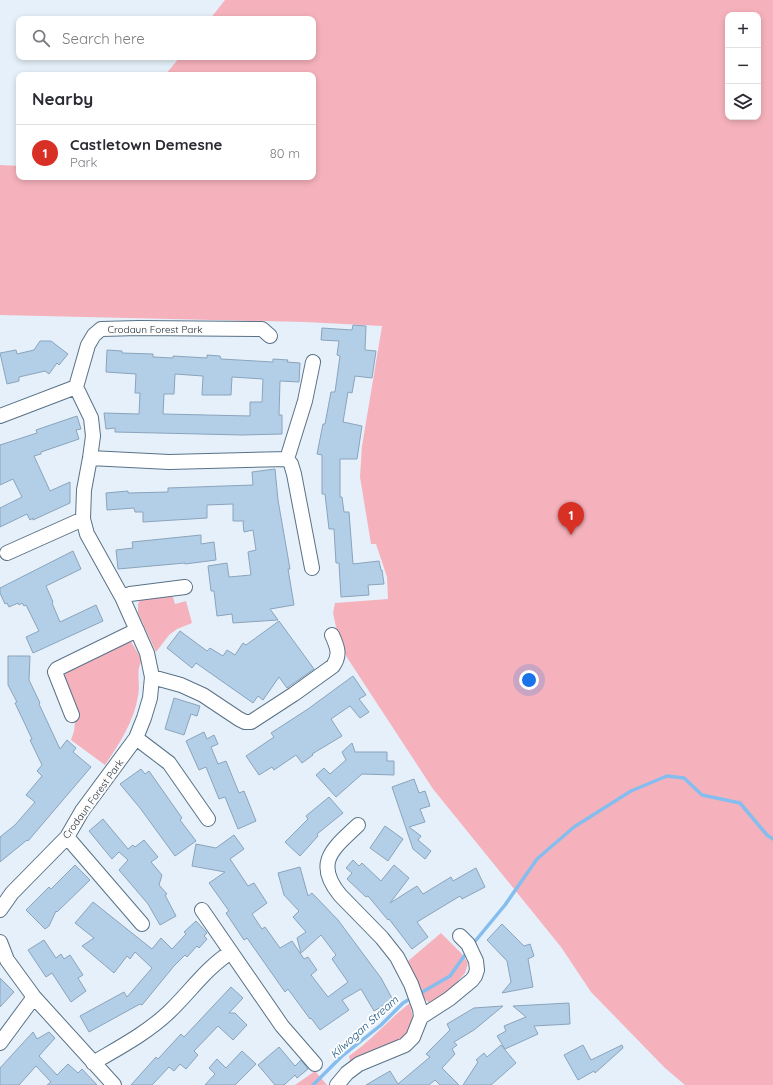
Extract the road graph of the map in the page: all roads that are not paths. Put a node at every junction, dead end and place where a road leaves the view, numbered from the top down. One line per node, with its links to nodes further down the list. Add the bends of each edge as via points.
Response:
1 (270, 336): 3 (street, Crodaun Forest Park, via 262,329 101,329 88,345)
2 (313, 362): 6 (street)
3 (76, 387): 4 (street); 5 (street, Crodaun Forest Park, via 91,418 93,436)
4 (0, 416)
5 (90, 458): 6 (street, via 163,462); 7 (street, Crodaun Forest Park, via 84,490)
6 (287, 459): 9 (street, via 294,474)
7 (83, 519): 8 (street); 11 (street, Crodaun Forest Park, via 87,534)
8 (6, 553)
9 (312, 568)
10 (185, 587): 11 (street)
11 (122, 597): 12 (street, Crodaun Forest Park)
12 (137, 630): 14 (street, Crodaun Forest Park, via 149,659); 15 (street, via 57,669 55,672)
13 (332, 635): 14 (street, via 338,650 333,666 251,722 239,719 192,690)
14 (152, 677): 16 (street, Crodaun Forest Park, via 150,698)
15 (72, 715)
16 (136, 738): 17 (street, via 169,763); 19 (street, Crodaun Forest Park, via 82,811)
17 (208, 819)
18 (354, 834): 27 (street, via 334,847 327,870 330,882 398,957 411,984)
19 (67, 837): 20 (street, Crodaun Forest Park, via 12,893); 22 (street)
20 (0, 910)
21 (202, 910): 25 (street)
22 (142, 924)
23 (0, 942): 26 (street, via 7,960)
24 (467, 945): 27 (street, via 477,965 475,976 449,999)
25 (231, 952): 29 (street, via 213,966 153,1026); 30 (street, via 282,1026)
26 (34, 997): 28 (street); 29 (street)
27 (421, 1017): 32 (street, via 413,1037 405,1045 359,1064)
28 (0, 1043)
29 (93, 1063): 31 (street)
30 (315, 1064)
31 (114, 1085)
32 (337, 1085)

